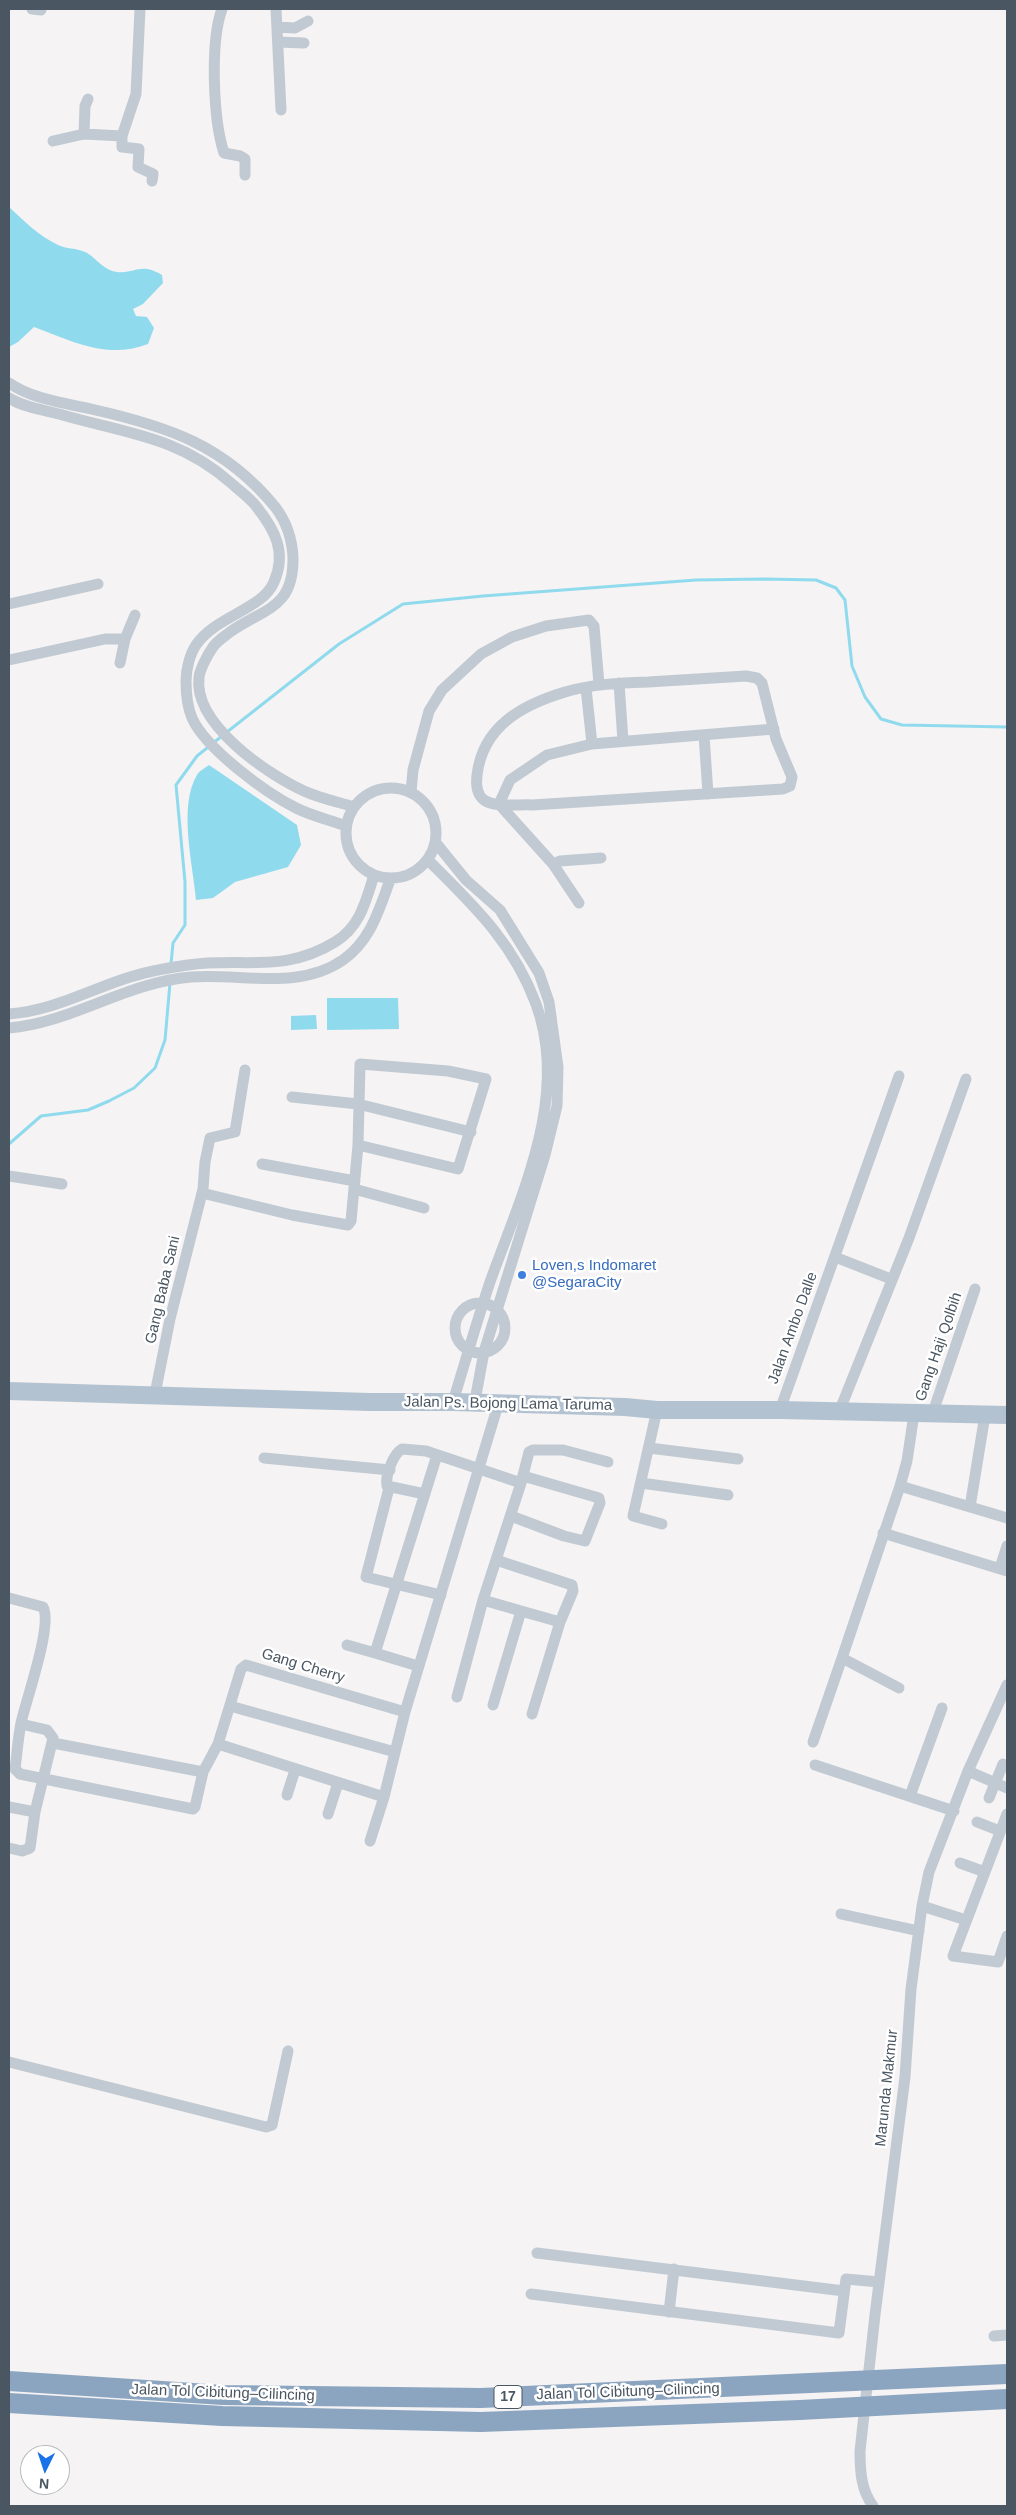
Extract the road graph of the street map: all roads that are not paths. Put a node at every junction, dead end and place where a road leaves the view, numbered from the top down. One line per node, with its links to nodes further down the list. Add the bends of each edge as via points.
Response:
1 (140, 9): 11 (street, via 136,94)
2 (222, 9): 13 (street, via 216,30 219,133 224,153 244,159)
3 (276, 9): 5 (street)
4 (308, 21): 5 (street, via 295,28)
5 (277, 27): 6 (street)
6 (278, 42): 7 (street); 9 (street)
7 (304, 44)
8 (88, 98): 10 (street)
9 (281, 110)
10 (84, 134): 11 (street); 12 (street)
11 (122, 136): 14 (street, via 122,147 139,150 138,166 153,174)
12 (53, 141)
13 (245, 176)
14 (152, 181)
15 (9, 383): 33 (street, via 30,394 135,419 186,437 243,472 276,508 290,532 292,545 293,566 285,594 279,603 240,624 214,645 199,677 201,700 215,724 267,769 304,791)
16 (9, 398): 34 (street, via 171,444 197,457 255,504 277,537 280,551 278,571 267,594 216,624 196,646 186,671 186,695 192,717 203,736 254,782 297,808)
17 (98, 584): 18 (street)
18 (9, 604)
19 (135, 615): 20 (street)
20 (125, 639): 21 (street, via 105,639); 22 (street)
21 (9, 660)
22 (120, 663)
23 (619, 683): 24 (street); 26 (street, via 757,678 762,683); 28 (street)
24 (599, 684): 25 (street); 30 (street, via 594,626 589,620 546,626 512,637 481,654 442,690 429,711 413,770)
25 (586, 688): 29 (street); 32 (street, via 526,706 497,727 478,765 476,783 484,800)
26 (774, 729): 27 (street); 31 (street, via 792,777 790,786)
27 (704, 735): 28 (street); 31 (street)
28 (623, 742): 29 (street)
29 (592, 744): 32 (street, via 547,755 510,780)
30 (411, 792): 33 (street, via 381,789); 35 (street, via 432,814 436,823)
31 (708, 794): 32 (street, via 532,805)
32 (499, 804): 38 (street)
33 (354, 807): 34 (street)
34 (346, 826): 39 (street, via 353,859)
35 (436, 843): 37 (street); 61 (street, via 466,880 500,910 520,940 542,980 555,1038 557,1106)
36 (601, 858): 38 (street)
37 (428, 860): 40 (street, via 413,874); 60 (street, via 489,921 508,948 536,1005 545,1040 548,1070 546,1104 535,1157)
38 (553, 864): 41 (street)
39 (374, 875): 40 (street); 42 (street, via 352,930 301,959 189,965 126,978 62,1004)
40 (390, 880): 43 (street, via 372,929 357,948 323,970 273,979 190,977 129,990 31,1026)
41 (579, 903)
42 (9, 1014)
43 (9, 1028)
44 (245, 1070): 55 (street, Gang Baba Sani, via 235,1132 210,1138)
45 (899, 1076): 57 (street, Jalan Ambo Dalle)
46 (966, 1079): 58 (street)
47 (292, 1097): 48 (street)
48 (358, 1104): 49 (street); 49 (street, via 361,1063 482,1076 487,1080); 50 (street)
49 (471, 1132): 50 (street, via 458,1169)
50 (358, 1145): 54 (street)
51 (262, 1164): 54 (street)
52 (9, 1176): 53 (street)
53 (62, 1184)
54 (354, 1185): 55 (street, via 351,1221 346,1225); 56 (street)
55 (202, 1193): 65 (street, Gang Baba Sani, via 172,1310)
56 (424, 1208)
57 (835, 1257): 58 (street); 70 (street, Jalan Ambo Dalle)
58 (892, 1279): 71 (street)
59 (975, 1289): 73 (street, Gang Haji Qolbih)
60 (483, 1304): 61 (street); 62 (street); 62 (street, via 470,1306 456,1322 460,1342)
61 (497, 1309): 63 (street)
62 (469, 1350): 63 (street); 66 (street)
63 (484, 1352): 67 (street)
64 (9, 1391): 65 (main road, Jalan Ps. Bojong Lama Taruma)
65 (155, 1394): 66 (main road, Jalan Ps. Bojong Lama Taruma)
66 (454, 1402): 67 (main road, Jalan Ps. Bojong Lama Taruma)
67 (477, 1403): 68 (main road, Jalan Ps. Bojong Lama Taruma)
68 (498, 1405): 69 (main road, Jalan Ps. Bojong Lama Taruma); 81 (street)
69 (657, 1410): 70 (main road, Jalan Ps. Bojong Lama Taruma); 75 (street)
70 (780, 1410): 71 (main road, Jalan Ps. Bojong Lama Taruma)
71 (839, 1412): 72 (main road, Jalan Ps. Bojong Lama Taruma)
72 (914, 1414): 73 (main road, Jalan Ps. Bojong Lama Taruma); 84 (street)
73 (932, 1415): 74 (main road, Jalan Ps. Bojong Lama Taruma)
74 (1000, 1418): 88 (street)
75 (649, 1448): 78 (street); 83 (street)
76 (437, 1455): 80 (street, via 402,1449 396,1454); 81 (street); 86 (street)
77 (264, 1458): 80 (street)
78 (738, 1459)
79 (608, 1462): 82 (street, via 563,1450 533,1450 527,1455)
80 (390, 1470): 85 (street, via 386,1483)
81 (478, 1470): 82 (street); 97 (street)
82 (522, 1479): 89 (street); 89 (street, via 599,1498 600,1503 585,1541)
83 (641, 1483): 87 (street); 91 (street, via 634,1518)
84 (900, 1486): 88 (street); 92 (street)
85 (389, 1488): 86 (street); 96 (street, via 365,1575 367,1579)
86 (425, 1494): 96 (street)
87 (728, 1496)
88 (970, 1507): 90 (street)
89 (511, 1516): 94 (street)
90 (1007, 1518)
91 (662, 1524)
92 (883, 1533): 95 (street, via 944,1554); 104 (street)
93 (1007, 1546): 95 (street)
94 (496, 1560): 99 (street); 101 (street, via 572,1585)
95 (1004, 1569)
96 (398, 1585): 97 (street); 103 (street)
97 (441, 1595): 105 (street)
98 (9, 1598): 114 (street, via 43,1606 46,1617)
99 (483, 1600): 100 (street); 108 (street)
100 (521, 1611): 101 (street); 109 (street)
101 (560, 1622): 113 (street)
102 (346, 1645): 103 (street)
103 (375, 1653): 105 (street)
104 (842, 1658): 107 (street); 115 (street)
105 (418, 1666): 112 (street)
106 (1007, 1685): 122 (street, Marunda Makmur)
107 (899, 1688)
108 (457, 1697)
109 (493, 1705)
110 (230, 1706): 112 (street, Gang Cherry, via 241,1670 249,1665); 117 (street, Gang Cherry); 118 (street)
111 (942, 1708): 129 (street)
112 (405, 1712): 118 (street)
113 (532, 1714)
114 (21, 1724): 116 (street, via 47,1730 51,1733); 124 (street, via 15,1769 20,1774)
115 (813, 1742)
116 (52, 1743): 123 (street); 124 (street)
117 (218, 1744): 121 (street); 123 (street, Gang Cherry)
118 (395, 1752): 130 (street)
119 (1003, 1764): 126 (street)
120 (815, 1765): 129 (street)
121 (295, 1770): 125 (street); 128 (street)
122 (968, 1771): 126 (street); 133 (street, Marunda Makmur)
123 (202, 1772): 124 (street, Gang Cherry, via 195,1807 188,1810)
124 (42, 1778): 134 (street)
125 (338, 1782): 130 (street); 135 (street)
126 (995, 1783): 127 (street); 131 (street)
127 (1007, 1788)
128 (287, 1794)
129 (910, 1796): 133 (street)
130 (384, 1797): 139 (street)
131 (989, 1798)
132 (9, 1807): 134 (street)
133 (954, 1811): 143 (street, Marunda Makmur, via 929,1872)
134 (35, 1812): 140 (street, via 30,1848)
135 (328, 1814)
136 (1007, 1814): 138 (street)
137 (976, 1822): 138 (street)
138 (1000, 1831): 142 (street)
139 (370, 1841)
140 (9, 1848)
141 (960, 1863): 142 (street)
142 (985, 1872): 145 (street)
143 (922, 1906): 145 (street); 146 (street, Marunda Makmur)
144 (841, 1914): 146 (street)
145 (966, 1920): 147 (street, via 952,1956 998,1962)
146 (919, 1931): 152 (street, Marunda Makmur, via 905,2077)
147 (1007, 1936)
148 (288, 2051): 149 (street, via 272,2124 266,2127)
149 (9, 2062)
150 (537, 2253): 151 (street)
151 (674, 2270): 153 (street); 155 (street)
152 (879, 2282): 153 (street, via 846,2279); 162 (street, Marunda Makmur, via 860,2465 864,2489)
153 (844, 2290): 155 (street, via 839,2333)
154 (530, 2294): 155 (street)
155 (668, 2312)
156 (1007, 2335): 157 (street)
157 (994, 2336)
158 (1007, 2374): 159 (highway, Jalan Tol Cibitung–Cilincing / 17, via 481,2398 223,2395)
159 (9, 2381)
160 (1007, 2399): 161 (highway, Jalan Tol Cibitung–Cilincing / 17, via 481,2422 222,2416)
161 (9, 2403)
162 (873, 2506)

